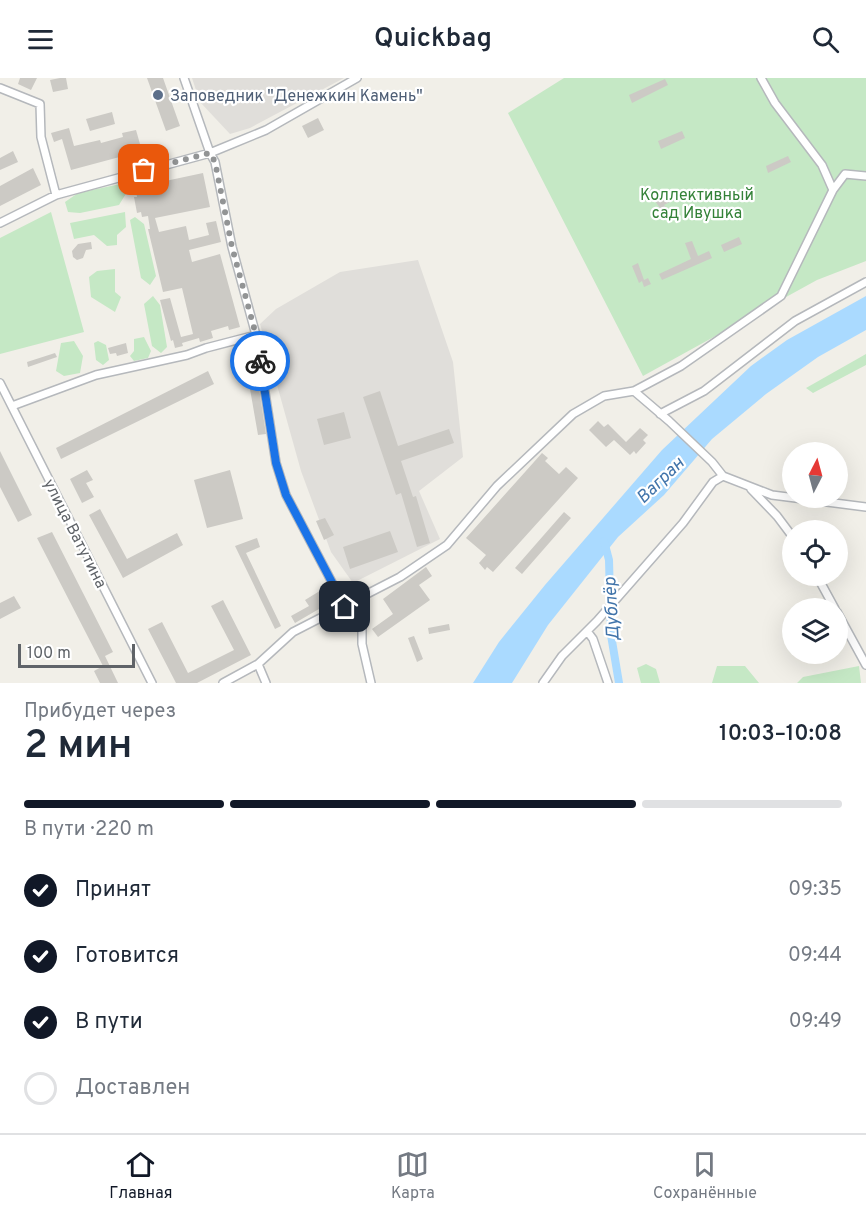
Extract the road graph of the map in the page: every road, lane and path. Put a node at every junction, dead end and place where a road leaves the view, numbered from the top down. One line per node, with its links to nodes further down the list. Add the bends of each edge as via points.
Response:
1 (184, 78): 5 (street)
2 (357, 78): 5 (street, via 266,130)
3 (761, 78): 7 (street, via 822,165)
4 (0, 88): 8 (street, via 40,104 41,137)
5 (210, 153): 8 (street); 11 (street)
6 (866, 176): 7 (street, via 845,174)
7 (833, 190): 13 (street, via 781,296 681,366)
8 (56, 195): 9 (street)
9 (0, 224)
10 (866, 282): 15 (street, via 795,321 704,391)
11 (256, 335): 14 (street, via 96,375); 20 (street, via 276,463 286,495)
12 (0, 383): 14 (street, улица Ватутина)
13 (634, 391): 15 (street); 20 (street, via 604,396 573,414 497,486 447,545)
14 (12, 406): 25 (street, улица Ватутина)
15 (660, 414): 16 (street)
16 (723, 476): 17 (street); 21 (street, via 713,482 683,523)
17 (749, 487): 18 (street, via 771,495); 19 (street)
18 (866, 507)
19 (782, 523)
20 (345, 607): 23 (street, via 293,632); 28 (street, via 362,627)
21 (587, 631): 29 (street); 30 (street)
22 (848, 633): 24 (street)
23 (258, 664): 26 (street); 27 (street)
24 (866, 665)
25 (152, 683)
26 (223, 683)
27 (266, 683)
28 (371, 683)
29 (543, 683)
30 (608, 683)

